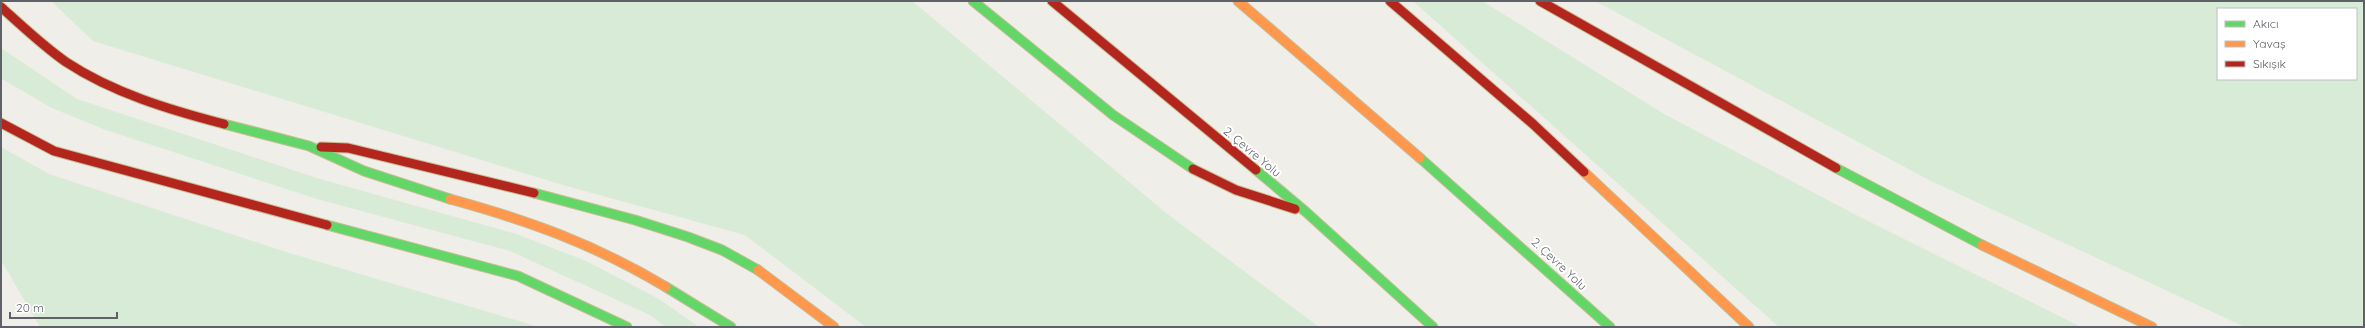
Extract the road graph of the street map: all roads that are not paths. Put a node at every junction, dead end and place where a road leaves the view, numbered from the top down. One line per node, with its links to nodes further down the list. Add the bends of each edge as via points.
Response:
1 (973, 1): 9 (highway, via 1113,115 1183,164 1236,190)
2 (1052, 1): 9 (highway, 2. Çevre Yolu)
3 (1238, 1): 14 (highway, 2. Çevre Yolu, via 1512,238)
4 (1390, 1): 15 (highway, via 1533,124)
5 (1540, 1): 16 (highway, via 1722,107 1933,220)
6 (1, 7): 8 (highway, via 39,42 77,68 129,94 189,115)
7 (1, 123): 10 (highway, via 54,151 80,159 518,276)
8 (312, 147): 11 (highway, via 349,165 410,187 504,214 568,236 645,274); 12 (highway, via 348,148 427,166 620,216 688,238 722,250 758,270)
9 (1306, 212): 13 (highway, 2. Çevre Yolu)
10 (627, 327)
11 (731, 327)
12 (834, 327)
13 (1433, 327)
14 (1610, 327)
15 (1749, 327)
16 (2152, 327)

